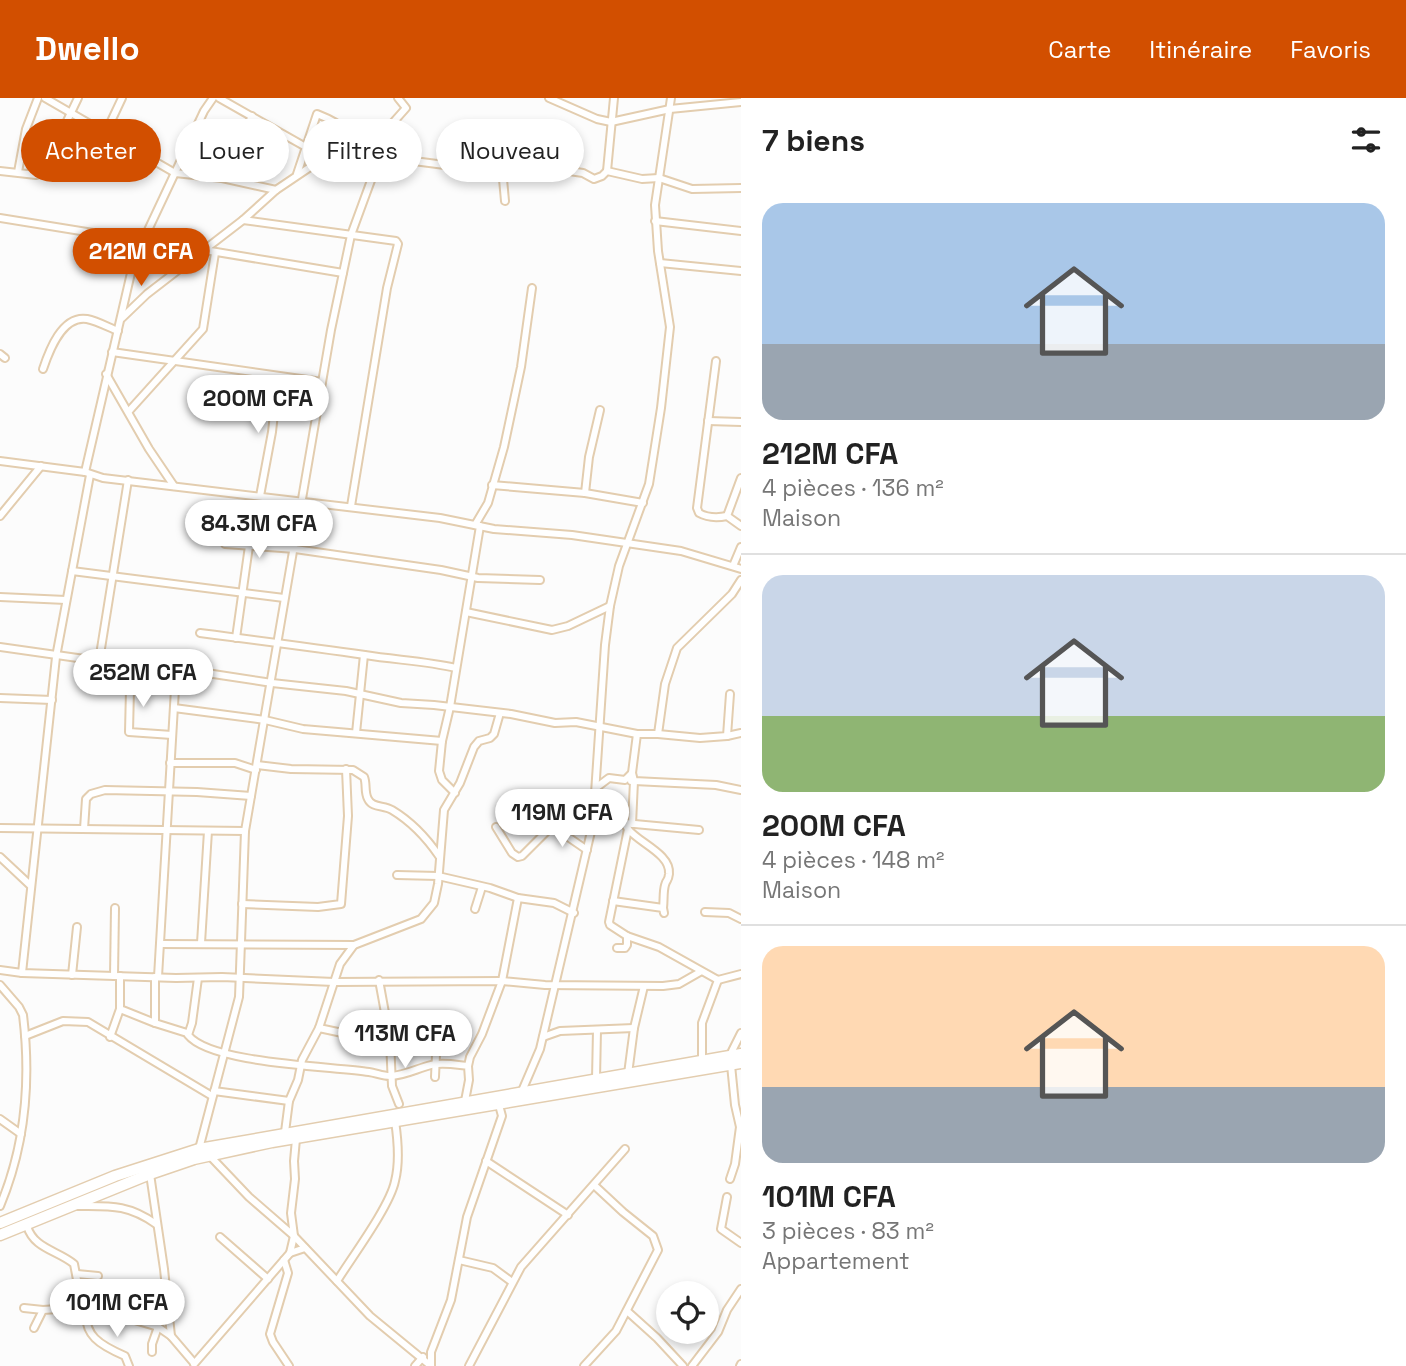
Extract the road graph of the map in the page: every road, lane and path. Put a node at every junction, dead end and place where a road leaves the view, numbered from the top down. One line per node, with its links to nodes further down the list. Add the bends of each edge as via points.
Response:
1 (38, 98): 29 (street)
2 (45, 98): 15 (street)
3 (78, 98): 15 (street)
4 (122, 98): 18 (street)
5 (201, 98): 14 (street)
6 (213, 98): 14 (street)
7 (219, 98): 16 (street)
8 (398, 98): 21 (street, via 406,107)
9 (549, 98): 22 (street)
10 (614, 98): 22 (street)
11 (671, 98): 13 (street)
12 (741, 102): 13 (street)
13 (670, 109): 22 (street); 33 (street)
14 (204, 111): 19 (street)
15 (70, 114): 17 (street); 29 (street, via 41,173)
16 (252, 116): 20 (street); 23 (street)
17 (80, 119)
18 (112, 119)
19 (200, 119)
20 (251, 119)
21 (396, 119)
22 (611, 122): 28 (street)
23 (303, 145)
24 (303, 150): 32 (street)
25 (161, 165): 30 (street)
26 (303, 170): 32 (street)
27 (0, 171): 29 (street)
28 (607, 171): 31 (street, via 594,178); 33 (street)
29 (18, 172)
30 (175, 173): 45 (street)
31 (584, 173)
32 (297, 174): 38 (street)
33 (659, 178): 37 (street, via 692,189); 42 (street)
34 (240, 182): 38 (street)
35 (370, 182): 44 (street)
36 (503, 182): 39 (street)
37 (741, 188)
38 (276, 190): 41 (street)
39 (505, 201)
40 (0, 218): 45 (street)
41 (243, 220): 44 (street); 46 (street)
42 (655, 221): 43 (street); 48 (street)
43 (741, 231)
44 (351, 235): 50 (street); 76 (street, via 396,241 399,247 387,288)
45 (143, 243): 46 (street); 52 (street, via 131,267)
46 (204, 251): 47 (street); 52 (street)
47 (215, 253): 50 (street); 55 (street, via 205,324)
48 (660, 264): 49 (street); 75 (street, via 670,327)
49 (741, 271)
50 (343, 273): 60 (street)
51 (532, 288): 70 (street, via 515,399)
52 (121, 320): 53 (street)
53 (118, 331): 54 (street); 57 (street, via 86,319 69,324 58,335)
54 (112, 352): 55 (street); 58 (street)
55 (175, 361): 59 (street); 62 (street)
56 (716, 361): 63 (street)
57 (43, 369)
58 (106, 374): 62 (street); 67 (street)
59 (278, 377): 60 (street); 73 (street)
60 (322, 383): 74 (street)
61 (600, 410): 72 (street)
62 (129, 411): 71 (street)
63 (708, 421): 64 (street); 78 (street, via 697,509 704,516)
64 (741, 422)
65 (0, 461): 66 (street)
66 (41, 466): 67 (street); 77 (street)
67 (88, 474): 69 (street); 88 (street)
68 (741, 478): 78 (street)
69 (128, 480): 71 (street); 90 (street)
70 (492, 485): 72 (street); 79 (street)
71 (174, 486): 73 (street)
72 (585, 493): 75 (street)
73 (260, 495): 74 (street)
74 (301, 500): 76 (street); 85 (street)
75 (643, 503): 81 (street)
76 (351, 506): 79 (street)
77 (1, 513)
78 (727, 516): 80 (street)
79 (477, 525): 81 (street); 89 (street)
80 (741, 526)
81 (628, 542): 86 (street); 97 (street)
82 (225, 544): 83 (street)
83 (249, 546): 85 (street); 93 (street)
84 (741, 547): 86 (street)
85 (295, 549): 89 (street); 95 (street)
86 (733, 566): 87 (street)
87 (741, 569)
88 (72, 572): 90 (street); 96 (street)
89 (470, 577): 91 (street); 98 (street)
90 (111, 578): 93 (street); 105 (street)
91 (540, 580)
92 (741, 580): 122 (street, via 677,648 665,684)
93 (242, 593): 95 (street); 100 (street)
94 (0, 597): 96 (street)
95 (284, 598): 101 (street)
96 (66, 600): 104 (street)
97 (610, 606): 98 (street, via 552,630); 118 (street)
98 (466, 612): 107 (street)
99 (200, 633): 100 (street)
100 (236, 638): 101 (street)
101 (276, 644): 103 (street); 109 (street)
102 (0, 647): 104 (street)
103 (364, 655): 107 (street); 111 (street)
104 (56, 657): 105 (street); 113 (street)
105 (99, 662): 106 (street)
106 (133, 666): 108 (street); 123 (street, via 129,732)
107 (456, 668): 114 (street)
108 (176, 672): 109 (street); 115 (street)
109 (272, 683): 111 (street); 117 (street)
110 (730, 694): 124 (street)
111 (359, 695): 114 (street); 119 (street)
112 (0, 698): 113 (street)
113 (52, 700): 140 (street)
114 (450, 707): 116 (street); 125 (street)
115 (174, 708): 117 (street); 123 (street)
116 (500, 713): 118 (street); 133 (street, via 491,738 474,747)
117 (265, 720): 119 (street, via 303,729); 127 (street)
118 (599, 728): 121 (street); 130 (street)
119 (356, 733): 125 (street)
120 (741, 733): 124 (street)
121 (637, 734): 122 (street); 129 (street)
122 (658, 734): 124 (street)
123 (172, 735): 126 (street)
124 (727, 736)
125 (442, 741): 133 (street, via 439,771)
126 (170, 763): 127 (street, via 235,763); 132 (street)
127 (257, 768): 128 (street); 134 (street)
128 (346, 769): 147 (street, via 361,774 370,802 412,824); 155 (street, via 348,816 341,904)
129 (633, 777): 130 (street, via 609,778); 131 (street); 137 (street)
130 (597, 787): 135 (street)
131 (741, 790)
132 (168, 793): 134 (street); 141 (street, via 114,790 91,794 85,802); 142 (street)
133 (455, 793): 147 (street, via 444,810)
134 (251, 796): 145 (street)
135 (594, 814): 136 (street, via 561,811); 137 (street); 146 (street)
136 (552, 826): 138 (street, via 518,857); 146 (street)
137 (628, 826): 143 (street); 154 (street); 154 (street, via 636,839 668,865 664,910)
138 (496, 827)
139 (0, 828): 140 (street)
140 (38, 829): 141 (street); 151 (street)
141 (84, 829): 142 (street)
142 (167, 829): 144 (street); 164 (street)
143 (699, 830)
144 (208, 831): 145 (street); 163 (street)
145 (246, 831): 155 (street)
146 (587, 850): 158 (street)
147 (439, 856): 150 (street)
148 (0, 858): 151 (street)
149 (397, 874): 150 (street)
150 (438, 876): 152 (street); 166 (street, via 434,903 421,919)
151 (30, 885): 170 (street)
152 (482, 887): 153 (street); 157 (street)
153 (518, 898): 158 (street, via 554,903); 179 (street)
154 (614, 901): 162 (street, via 610,925)
155 (242, 904): 165 (street)
156 (115, 908): 173 (street)
157 (475, 909)
158 (574, 912): 182 (street)
159 (705, 912): 160 (street)
160 (741, 919)
161 (77, 927): 172 (street)
162 (627, 936): 167 (street, via 625,948); 169 (street, via 659,947)
163 (201, 943): 164 (street); 165 (street)
164 (161, 944): 174 (street)
165 (240, 945): 166 (street); 176 (street)
166 (354, 945): 180 (street)
167 (617, 948)
168 (0, 970): 170 (street)
169 (700, 972): 178 (street); 183 (street, via 674,985)
170 (22, 973): 172 (street)
171 (741, 974): 178 (street)
172 (72, 975): 173 (street)
173 (117, 976): 174 (street); 184 (street)
174 (156, 977): 175 (street); 185 (street)
175 (198, 978): 176 (street); 193 (street)
176 (240, 979): 180 (street); 198 (street)
177 (379, 980): 179 (street); 180 (street); 197 (street)
178 (718, 980): 200 (street, via 702,1023)
179 (502, 981): 182 (street); 203 (street)
180 (334, 982): 186 (street)
181 (0, 985): 194 (street, via 22,1010)
182 (556, 985): 183 (street); 196 (street)
183 (644, 986): 187 (street)
184 (120, 1009): 185 (street); 195 (street)
185 (155, 1023): 193 (street)
186 (319, 1028): 197 (street); 202 (street)
187 (634, 1028): 190 (street); 204 (street)
188 (427, 1030): 191 (street)
189 (449, 1030): 191 (street)
190 (597, 1030): 196 (street, via 560,1031); 207 (street)
191 (437, 1031): 201 (street)
192 (741, 1032): 199 (street, via 732,1051)
193 (187, 1033): 198 (street, via 194,1041)
194 (26, 1037): 195 (street, via 71,1020 88,1022); 217 (street, via 27,1100)
195 (110, 1037): 209 (street)
196 (543, 1037): 208 (street)
197 (390, 1040): 205 (street)
198 (226, 1053): 202 (street); 209 (street)
199 (736, 1060): 200 (main road); 213 (main road); 224 (street, via 735,1105 740,1127)
200 (702, 1061): 204 (main road)
201 (434, 1063): 203 (street); 205 (street); 206 (street)
202 (301, 1066): 205 (street); 210 (street)
203 (468, 1066): 211 (street)
204 (628, 1074): 207 (main road)
205 (392, 1076): 212 (street)
206 (435, 1077)
207 (596, 1079): 208 (main road)
208 (522, 1091): 211 (main road)
209 (213, 1094): 210 (street); 219 (street)
210 (289, 1101): 216 (street)
211 (465, 1101): 216 (main road)
212 (398, 1104)
213 (499, 1105): 215 (main road); 222 (street, via 502,1116)
214 (0, 1119): 217 (street)
215 (395, 1121): 218 (main road); 244 (street, via 393,1189)
216 (285, 1132): 219 (main road)
217 (21, 1134): 227 (street)
218 (296, 1139): 221 (main road); 234 (street)
219 (199, 1149): 230 (main road, via 115,1176)
220 (625, 1149): 225 (street)
221 (210, 1156): 223 (main road); 234 (street)
222 (486, 1161): 229 (street); 240 (street, via 467,1217)
223 (149, 1174): 228 (main road); 231 (street)
224 (730, 1179)
225 (594, 1185): 229 (street); 252 (street, via 657,1242 658,1250)
226 (727, 1197): 236 (street, via 721,1229)
227 (1, 1204)
228 (68, 1207): 231 (street, via 126,1208); 232 (main road)
229 (568, 1215): 245 (street)
230 (0, 1223)
231 (156, 1224): 256 (street)
232 (27, 1226): 233 (main road); 241 (street, via 40,1246 71,1262)
233 (0, 1235)
234 (294, 1236): 237 (street); 238 (street)
235 (220, 1237): 243 (street)
236 (741, 1243)
237 (305, 1248): 238 (street); 244 (street)
238 (290, 1253): 239 (street)
239 (284, 1260): 243 (street); 262 (street, via 288,1273 270,1334)
240 (459, 1260): 245 (street, via 492,1268); 258 (street, via 452,1300)
241 (77, 1274): 242 (street); 246 (street)
242 (98, 1276)
243 (268, 1279): 260 (street)
244 (337, 1281): 259 (street, via 370,1316)
245 (512, 1282): 265 (street)
246 (78, 1285): 248 (street); 250 (street)
247 (741, 1289): 268 (street, via 718,1332)
248 (88, 1306): 253 (street); 254 (street)
249 (24, 1308): 251 (street)
250 (58, 1309): 251 (street); 253 (street)
251 (43, 1310): 255 (street)
252 (627, 1311): 266 (street, via 616,1331); 267 (street)
253 (85, 1317): 261 (street, via 88,1330 109,1350 125,1356)
254 (158, 1326): 256 (street); 257 (street)
255 (34, 1328)
256 (171, 1336): 260 (street)
257 (152, 1352)
258 (431, 1352): 259 (street); 264 (street)
259 (422, 1358): 263 (street); 264 (street)
260 (193, 1365)
261 (129, 1366)
262 (289, 1366)
263 (415, 1366)
264 (431, 1366)
265 (470, 1366)
266 (584, 1366)
267 (683, 1366)
268 (692, 1366)

